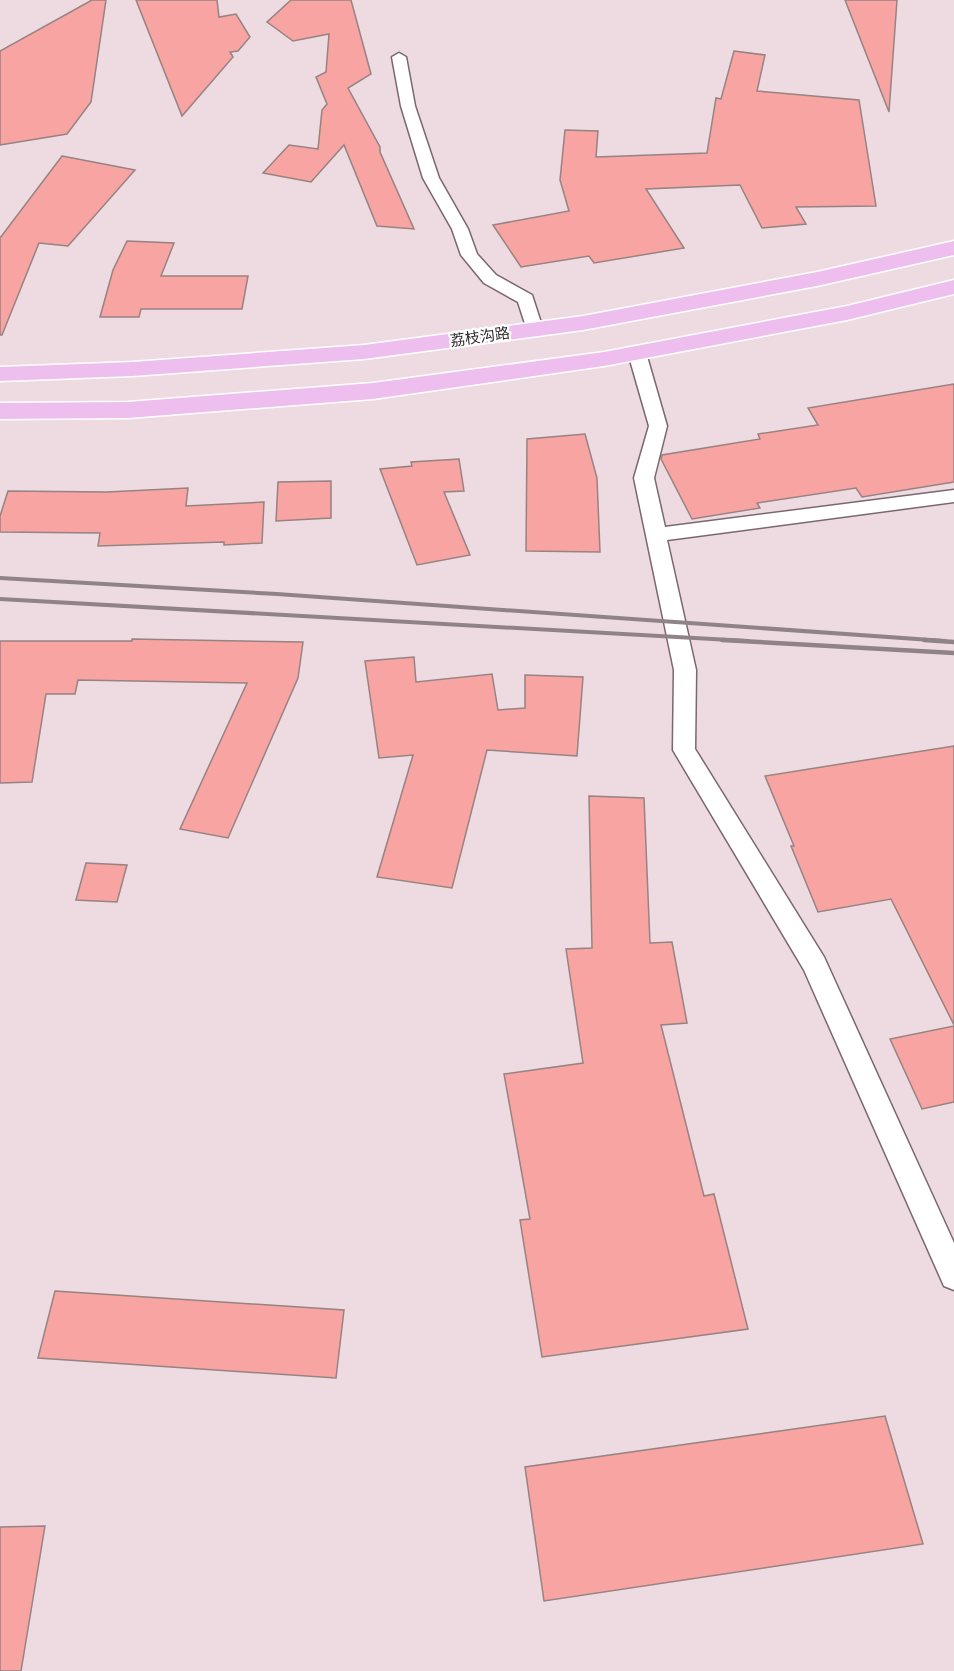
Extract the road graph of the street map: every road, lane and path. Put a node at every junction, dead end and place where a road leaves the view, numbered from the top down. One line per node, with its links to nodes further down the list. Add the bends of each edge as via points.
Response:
1 (399, 57): 4 (lane, via 408,106 431,178 460,229 469,255 490,279 526,299)
2 (954, 248): 4 (main road, 荔枝沟路, via 817,279)
3 (954, 287): 5 (main road)
4 (534, 329): 6 (main road, 荔枝沟路, via 364,352 133,369)
5 (637, 353): 7 (main road, via 373,392 128,410); 9 (lane, via 658,426 644,478)
6 (0, 374)
7 (0, 411)
8 (954, 496): 9 (lane)
9 (657, 535): 10 (lane, via 685,670 684,750 815,965)
10 (954, 1276)

